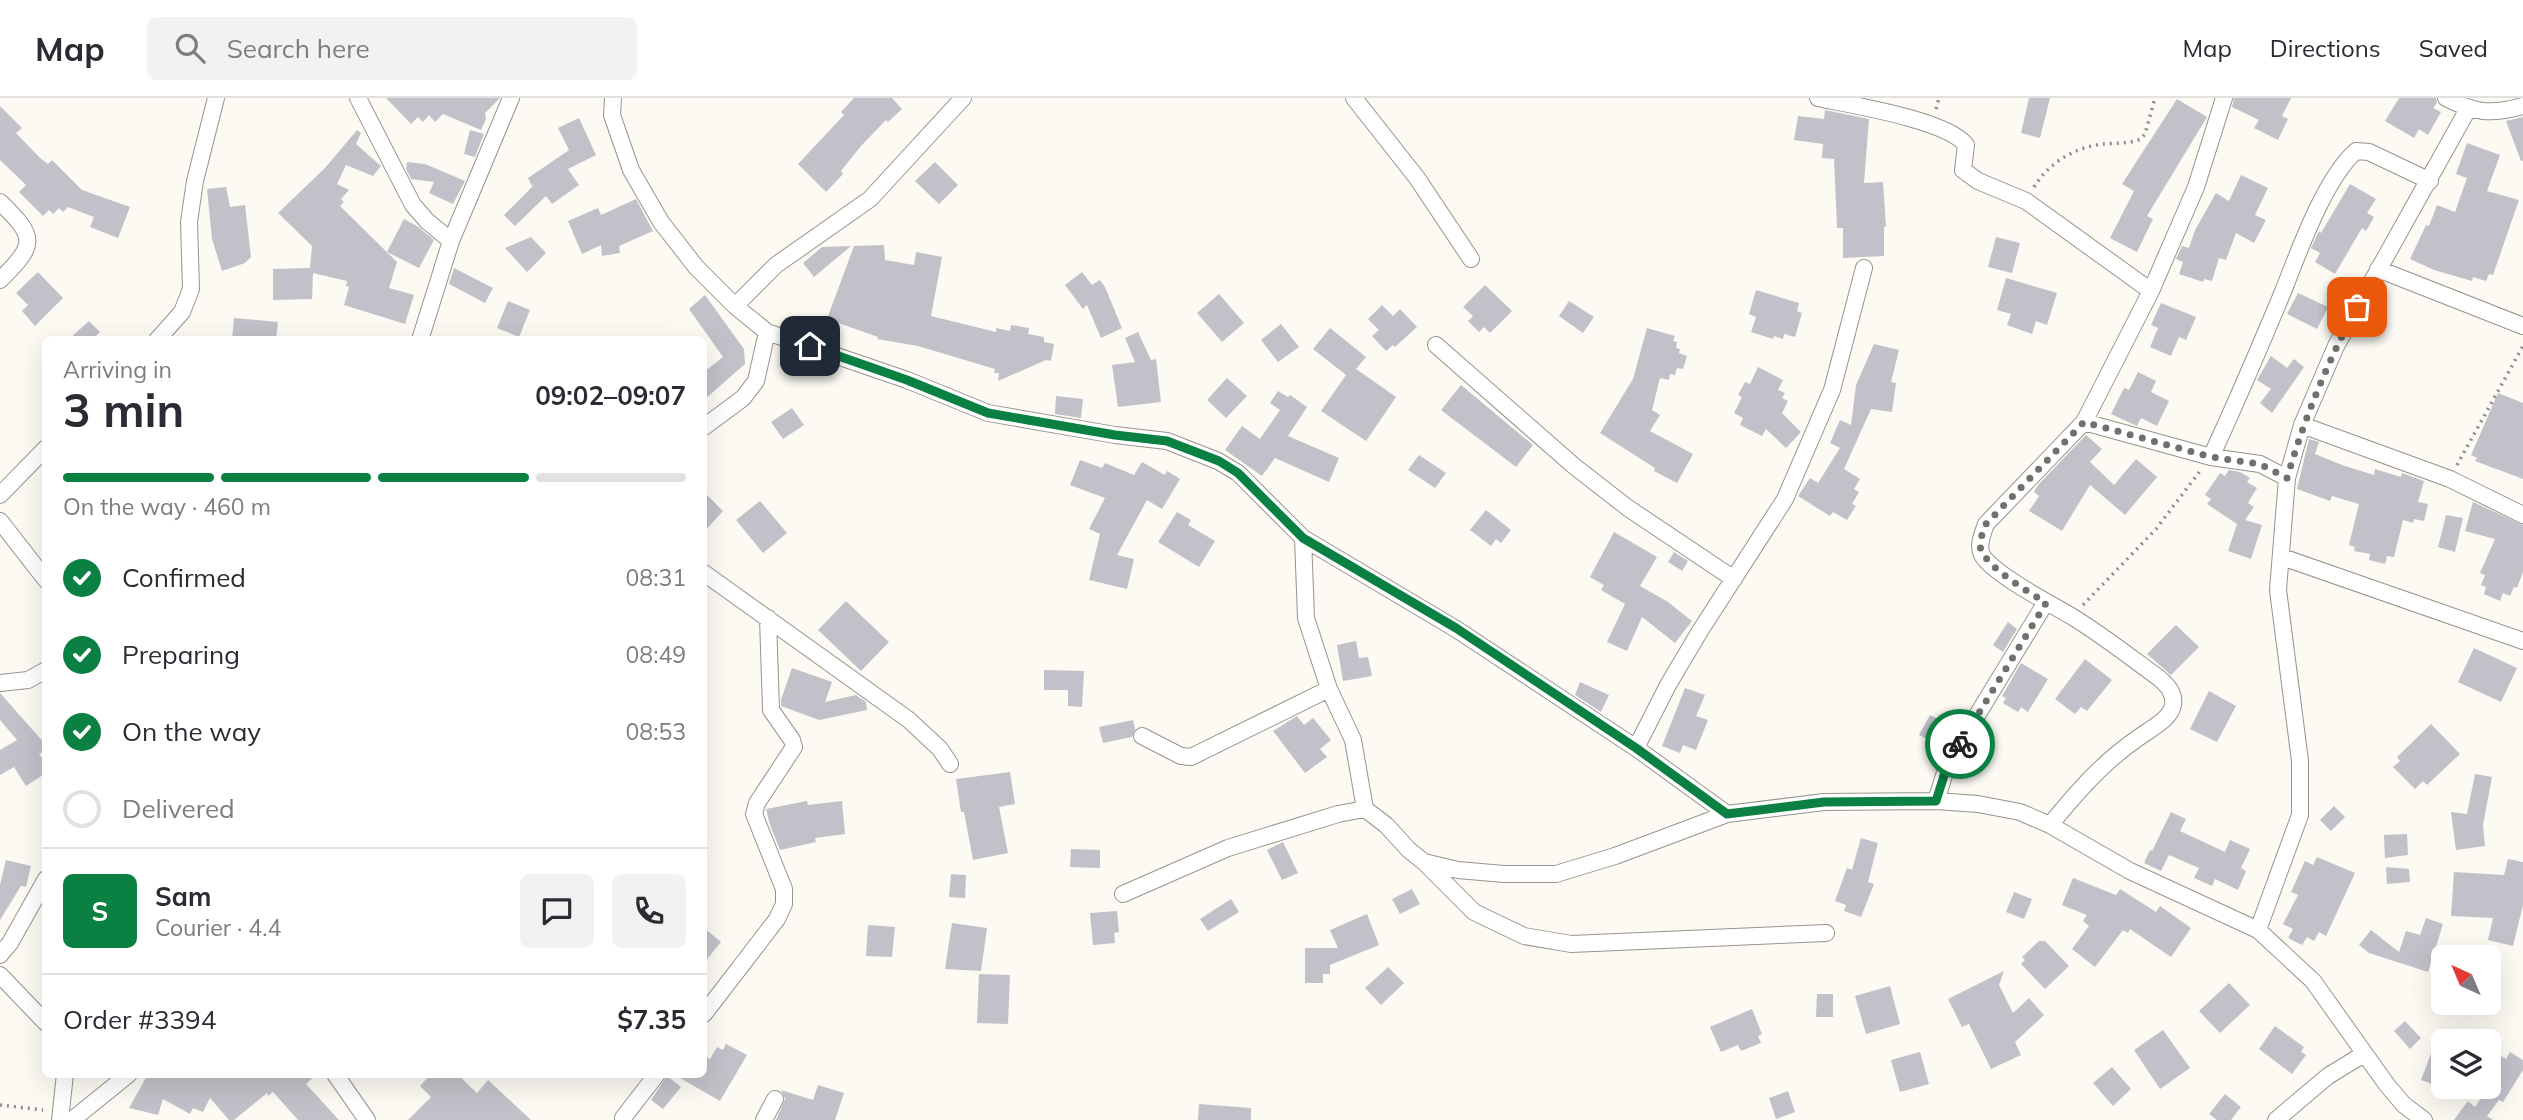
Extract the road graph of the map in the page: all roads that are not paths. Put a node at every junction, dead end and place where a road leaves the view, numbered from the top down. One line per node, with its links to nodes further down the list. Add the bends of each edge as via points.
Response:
1 (216, 98): 23 (street, via 189,222 191,289 181,312)
2 (358, 98): 14 (street, via 413,205)
3 (512, 98): 14 (street)
4 (613, 98): 20 (street, via 612,115 631,170 661,222)
5 (963, 98): 20 (street, via 870,199 776,265)
6 (1354, 98): 15 (street, via 1417,178)
7 (1818, 98): 19 (street, via 1931,124 1957,136 1965,145 1963,170 2025,201)
8 (2224, 98): 19 (street, via 2196,187)
9 (2446, 98): 11 (street)
10 (2523, 106): 11 (street, via 2482,113)
11 (2468, 109): 12 (street)
12 (2430, 181): 17 (street); 30 (street, via 2369,152 2356,151 2347,159 2316,211)
13 (0, 202): 18 (street, via 28,235 20,261)
14 (452, 241): 24 (street)
15 (1471, 259)
16 (1864, 268): 39 (street, via 1832,390 1785,499)
17 (2378, 269): 21 (street); 28 (street, via 2336,346)
18 (0, 280)
19 (2151, 291): 26 (street)
20 (735, 306): 22 (street)
21 (2523, 326)
22 (767, 332): 27 (street, via 756,381 743,398); 35 (street, via 988,413 1167,441 1238,473)
23 (160, 336)
24 (421, 336)
25 (1436, 345): 39 (street, via 1617,500)
26 (2084, 422): 30 (street); 40 (street, via 1986,524 1980,545 1982,555 2000,571)
27 (707, 425)
28 (2302, 425): 31 (street); 33 (street, via 2450,479)
29 (42, 452): 32 (street)
30 (2211, 457): 31 (street, via 2260,464)
31 (2287, 478): 36 (street)
32 (0, 495)
33 (2523, 515)
34 (0, 521): 37 (street)
35 (1303, 538): 45 (street, via 1306,618); 47 (street, via 1456,628)
36 (2282, 557): 42 (street); 56 (street, via 2278,590 2300,761 2300,815)
37 (42, 575)
38 (707, 575): 41 (street)
39 (1734, 579): 47 (street, via 1668,685)
40 (2046, 603): 49 (street, via 1948,763); 52 (street, via 2160,678 2171,689 2174,704 2168,716 2091,776)
41 (768, 618): 48 (street, via 909,720); 60 (street, via 771,710 794,747 754,814 783,889 784,904)
42 (2523, 642)
43 (42, 672): 44 (street, via 28,680)
44 (0, 683)
45 (1329, 689): 46 (street, via 1191,758); 50 (street, via 1353,740)
46 (1142, 736)
47 (1636, 748): 51 (street)
48 (950, 764)
49 (1936, 801): 51 (street, via 1824,802); 52 (street, via 2020,812)
50 (1365, 809): 53 (street); 55 (street, via 1228,848)
51 (1727, 814): 53 (street, via 1556,874 1458,870)
52 (2050, 825): 56 (street, via 2130,871)
53 (1424, 862): 57 (street, via 1474,912 1524,936 1571,943)
54 (42, 885): 58 (street)
55 (1123, 894)
56 (2258, 930): 62 (street, via 2313,981)
57 (1826, 933)
58 (0, 955)
59 (0, 975): 61 (street)
60 (707, 1010)
61 (42, 1019)
62 (2364, 1054): 72 (street, via 2328,1076); 73 (street, via 2404,1105)
63 (65, 1078): 68 (street)
64 (123, 1078): 68 (street)
65 (338, 1078): 70 (street)
66 (654, 1078): 69 (street)
67 (775, 1099): 71 (street)
68 (64, 1118)
69 (623, 1118)
70 (367, 1120)
71 (764, 1120)
72 (2276, 1120)
73 (2424, 1120)

